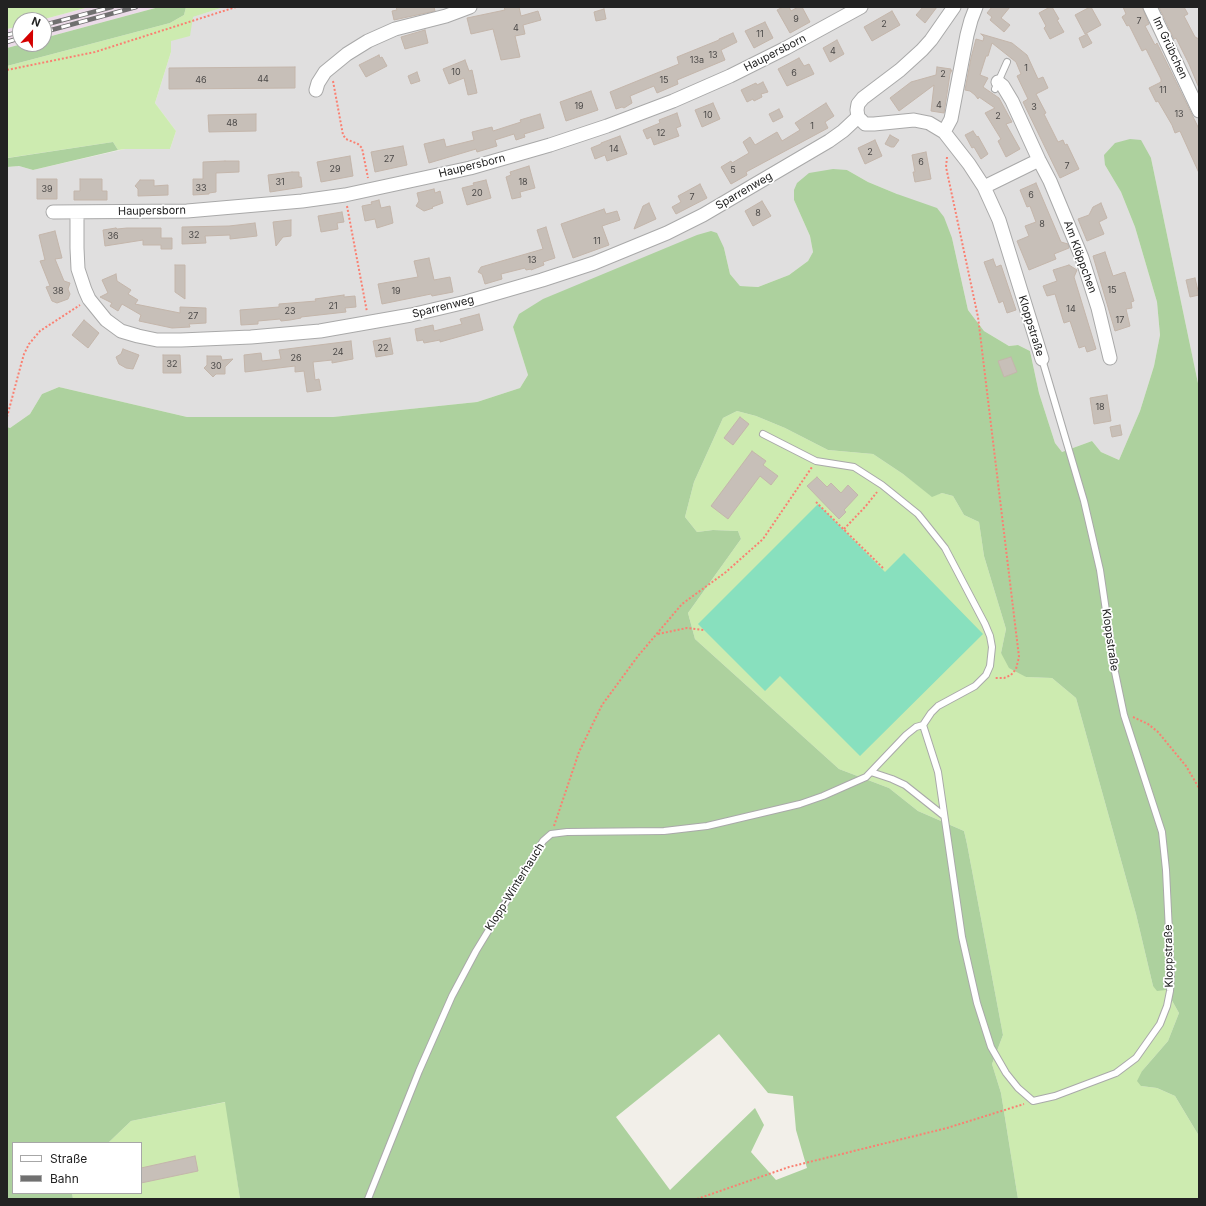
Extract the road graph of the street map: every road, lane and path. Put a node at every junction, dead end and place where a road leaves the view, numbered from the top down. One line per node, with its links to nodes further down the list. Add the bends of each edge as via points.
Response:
1 (236, 7): 9 (path, via 95,52)
2 (470, 7): 8 (street, via 382,34 347,54)
3 (861, 7): 18 (street, Haupersborn, via 730,76 607,126 470,168)
4 (954, 7): 13 (street, via 931,40 913,59 863,98 858,104)
5 (976, 7): 14 (street, via 967,35 951,119)
6 (1150, 7): 12 (street, Im Grübchen)
7 (1006, 62): 10 (lane, Am Klöppchen)
8 (331, 67): 11 (street, via 321,76); 18 (path, via 343,135 362,148)
9 (7, 70)
10 (997, 85): 16 (street, Am Klöppchen, via 1003,86 1012,100)
11 (316, 90)
12 (1199, 112)
13 (858, 117): 14 (street, Kloppstraße, via 865,124 922,120); 23 (street, Sparrenweg, via 844,131 799,160 703,215 629,250 534,283 411,315)
14 (944, 132): 15 (street, Kloppstraße)
15 (954, 143): 17 (street, Kloppstraße); 35 (path, via 948,154 946,167 978,317 1019,657 1016,669 1011,675 997,679)
16 (1039, 160): 17 (street); 24 (street, Am Klöppchen, via 1082,258)
17 (984, 187): 25 (street, Kloppstraße, via 999,220)
18 (370, 189): 19 (street, Haupersborn)
19 (346, 195): 21 (street, Haupersborn, via 194,211); 23 (path)
20 (53, 212): 21 (street, Haupersborn)
21 (77, 212): 22 (street, Sparrenweg, via 78,269)
22 (89, 299): 23 (street, Sparrenweg, via 106,320 121,330 157,340 251,337); 26 (path, via 48,325 33,338 24,354)
23 (369, 322)
24 (1110, 358)
25 (1042, 360): 36 (lane, Kloppstraße, via 1084,501 1100,570 1114,672)
26 (7, 417)
27 (764, 434): 28 (lane)
28 (816, 461): 29 (lane, via 854,468); 34 (path, via 763,539 726,572 682,604)
29 (882, 485): 31 (path); 35 (lane, via 918,514 945,548 990,636 991,659)
30 (816, 502): 31 (path)
31 (844, 529): 32 (path)
32 (883, 568)
33 (704, 630): 34 (path, via 687,628)
34 (656, 634): 41 (path, via 602,705 579,752)
35 (986, 675): 37 (lane, via 975,686 938,706)
36 (1124, 715): 39 (path, via 1137,718 1158,732 1186,766); 42 (lane, Kloppstraße, via 1162,832 1171,973 1167,1006 1160,1024 1144,1048 1136,1058 1116,1073 1055,1096)
37 (923, 725): 38 (lane, Klopp-Winterhauch, via 916,727 906,736); 40 (lane, via 938,772)
38 (871, 772): 40 (lane, via 905,785); 41 (lane, Klopp-Winterhauch, via 844,787 800,804 707,826 664,831)
39 (1199, 788)
40 (944, 816): 42 (lane, via 962,937 977,1003 991,1047 1006,1073)
41 (551, 834): 43 (lane, Klopp-Winterhauch, via 543,841 521,876 452,996)
42 (1033, 1101): 44 (path, via 946,1128 790,1167)
43 (368, 1199)
44 (697, 1199)

